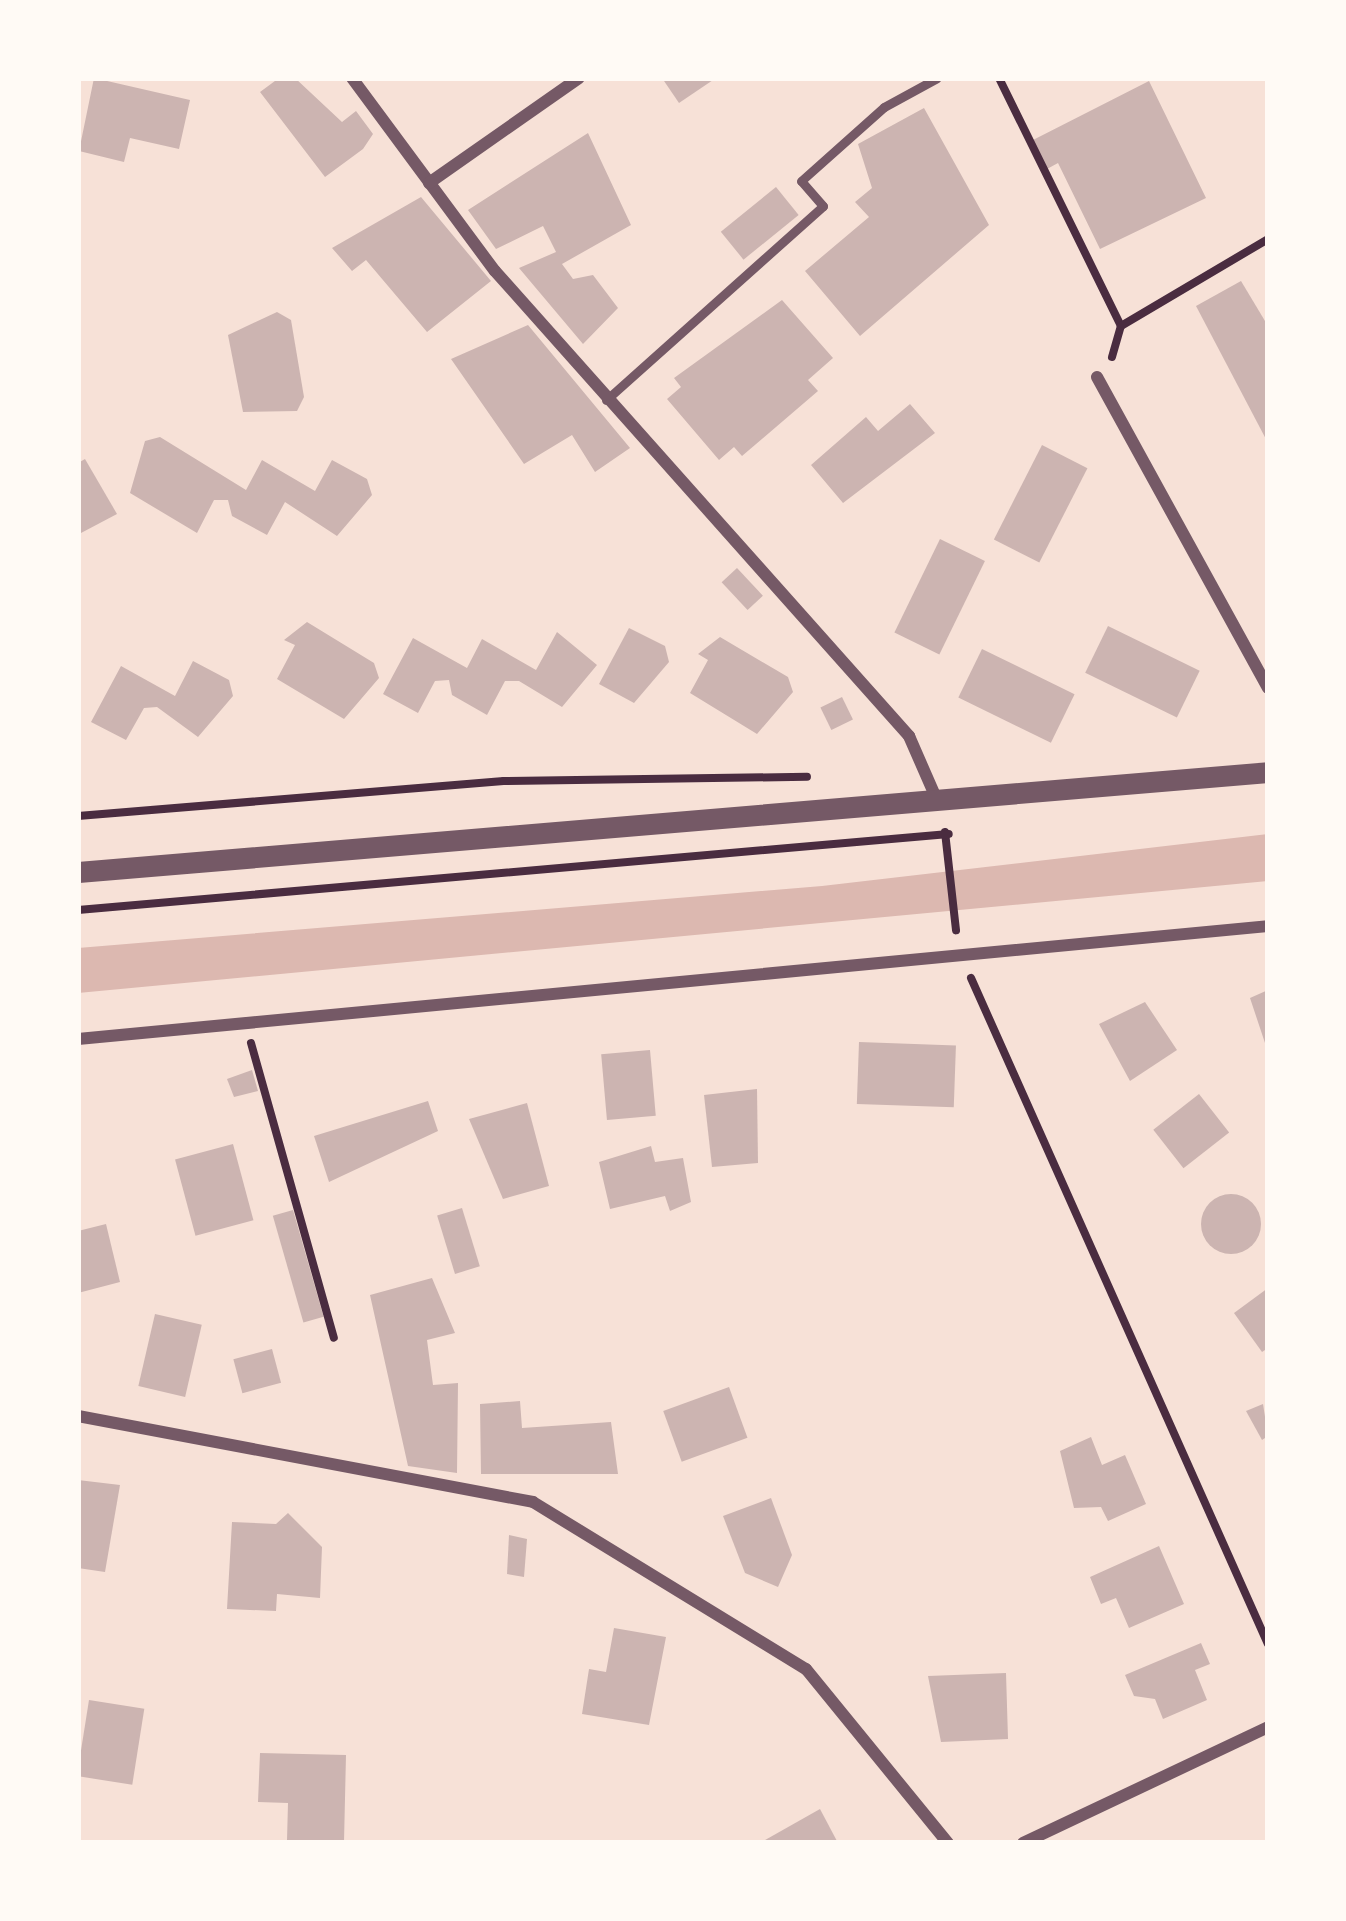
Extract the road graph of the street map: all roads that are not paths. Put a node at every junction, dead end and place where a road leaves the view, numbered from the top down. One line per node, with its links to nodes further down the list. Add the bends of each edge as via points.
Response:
1 (352, 78): 4 (street)
2 (937, 78): 6 (lane, via 884,107 801,181 823,206)
3 (570, 81): 4 (street)
4 (429, 183): 6 (street)
5 (1096, 377): 7 (street)
6 (606, 400): 9 (street, via 909,736)
7 (1268, 688)
8 (1268, 772): 9 (street)
9 (940, 807): 10 (street)
10 (78, 872)
11 (1268, 926): 12 (street)
12 (78, 1039)
13 (78, 1415): 15 (street, via 533,1502 806,1669)
14 (1268, 1727): 16 (street)
15 (948, 1843)
16 (1024, 1843)

